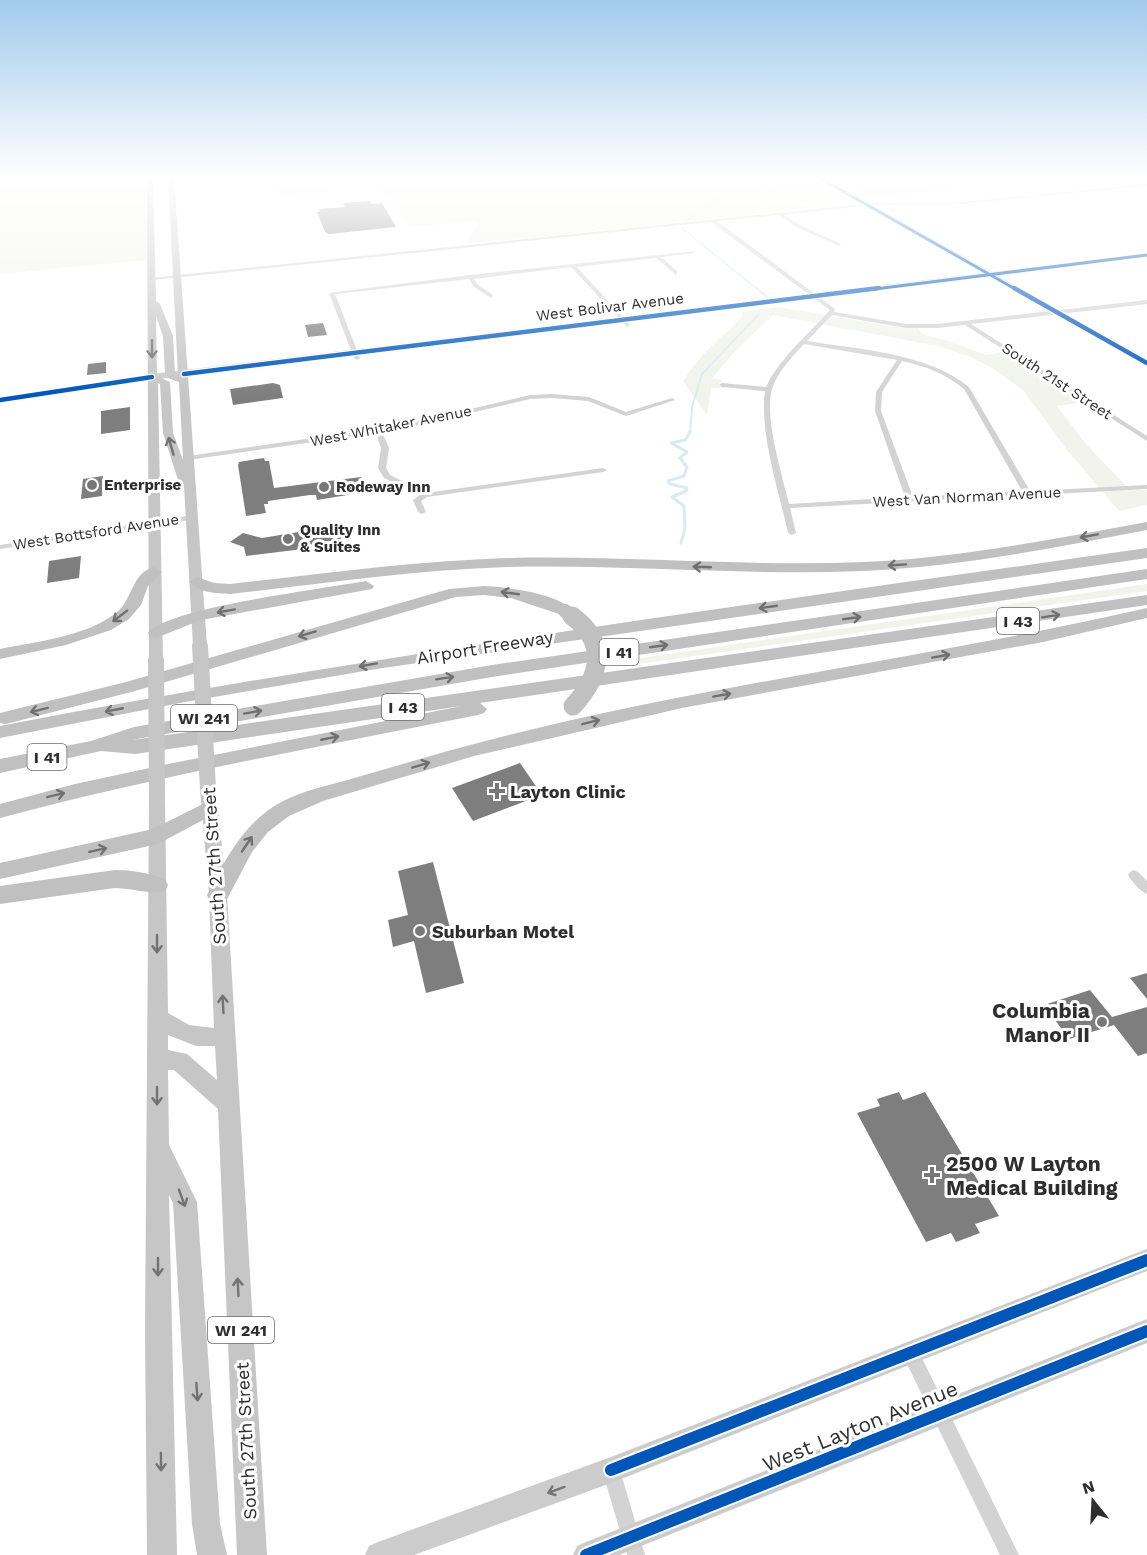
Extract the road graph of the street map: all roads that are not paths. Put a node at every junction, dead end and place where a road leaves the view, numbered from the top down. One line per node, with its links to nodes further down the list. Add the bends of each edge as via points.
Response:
1 (152, 250): 15 (main road, WI 241)
2 (175, 250): 12 (main road, South 27th Street / WI 241)
3 (435, 250): 12 (street)
4 (752, 250): 18 (street)
5 (950, 250): 13 (street)
6 (693, 252): 8 (street)
7 (1147, 255): 13 (street, West Bolivar Avenue)
8 (657, 256): 10 (street); 11 (street)
9 (1147, 260): 13 (street, West Bolivar Avenue)
10 (573, 266): 14 (street); 22 (street)
11 (676, 273)
12 (177, 276): 15 (street); 29 (main road, South 27th Street / WI 241)
13 (997, 276): 18 (street, West Bolivar Avenue); 21 (street)
14 (470, 277): 17 (street); 25 (street, via 332,293)
15 (153, 278): 16 (main road, WI 241)
16 (152, 295): 30 (main road, via 168,336); 31 (main road, WI 241, one-way to 31)
17 (491, 296)
18 (817, 298): 20 (street); 22 (street, West Bolivar Avenue)
19 (1147, 302): 21 (street)
20 (832, 311): 23 (street, via 906,326); 24 (street)
21 (1060, 311): 23 (street); 26 (street); 28 (street)
22 (624, 322): 25 (street, West Bolivar Avenue)
23 (967, 324): 37 (street, South 21st Street)
24 (804, 342): 27 (street); 33 (street)
25 (356, 356): 29 (street, West Bolivar Avenue)
26 (1147, 357)
27 (900, 359): 41 (street, via 930,366 959,379 968,388); 44 (street, via 879,392 878,411)
28 (1147, 363)
29 (184, 377): 30 (main road); 38 (main road, South 27th Street / WI 241)
30 (168, 379): 31 (main road); 43 (main road, one-way to 30, via 168,433)
31 (152, 381): 34 (street); 48 (main road, WI 241)
32 (722, 385): 33 (street)
33 (768, 389): 45 (street, via 767,413)
34 (0, 400)
35 (672, 400): 36 (street, West Whitaker Avenue, via 626,414 589,399 521,399)
36 (378, 430): 38 (street, West Whitaker Avenue); 42 (street, via 385,448 382,468 387,476)
37 (1147, 439)
38 (188, 458): 43 (main road, South 27th Street / WI 241)
39 (603, 470): 42 (street)
40 (1147, 487): 41 (street, West Van Norman Avenue)
41 (1027, 494): 44 (street, West Van Norman Avenue)
42 (425, 495): 46 (street, via 417,500)
43 (192, 500): 47 (main road, South 27th Street / WI 241)
44 (910, 500): 45 (street, West Van Norman Avenue)
45 (787, 506): 50 (street)
46 (422, 512)
47 (193, 517): 48 (street, West Bottsford Avenue); 58 (main road, South 27th Street / WI 241)
48 (156, 522): 52 (street, West Bottsford Avenue); 55 (main road, WI 241)
49 (1147, 525): 54 (highway, one-way to 54, via 1016,549 862,567 766,570)
50 (792, 533)
51 (1147, 541): 57 (highway, via 1020,564)
52 (0, 547)
53 (1147, 553): 57 (highway, I 41)
54 (511, 563): 58 (highway, via 230,589); 61 (highway, one-way to 61)
55 (154, 572): 62 (main road, WI 241); 63 (highway, one-way to 63, via 141,584 140,595 132,605 105,627 79,637)
56 (1147, 574): 67 (highway, I 41, one-way to 56, via 134,733 417,683)
57 (972, 578): 66 (highway, Airport Freeway / I 41, one-way to 66, via 376,664)
58 (196, 582): 61 (main road, South 27th Street / WI 241)
59 (1147, 600): 64 (highway, I 43, one-way to 59)
60 (1147, 613): 68 (highway, one-way to 60, via 682,702 1021,641)
61 (198, 616): 62 (highway); 70 (main road, South 27th Street / WI 241, bridge)
62 (156, 633): 72 (main road, WI 241, bridge)
63 (1, 654)
64 (713, 664): 67 (highway, I 43, via 135,747); 71 (highway, one-way to 64, via 248,754 544,696 673,677)
65 (0, 719): 68 (highway, one-way to 65, bridge, via 542,726 573,706 591,687 597,654 588,630 565,610 516,593 455,592 148,682)
66 (0, 732)
67 (94, 747): 69 (highway, I 41)
68 (473, 750): 77 (highway, one-way to 68, via 252,837 282,811 316,796)
69 (0, 766)
70 (209, 799): 72 (highway); 77 (main road, South 27th Street / WI 241)
71 (0, 811)
72 (158, 837): 73 (highway, one-way to 72); 75 (main road, WI 241)
73 (0, 871)
74 (1134, 875): 76 (street)
75 (157, 885): 78 (highway, via 115,879); 79 (main road, WI 241, one-way to 79)
76 (1147, 889)
77 (218, 895): 80 (main road, South 27th Street / WI 241, one-way to 77)
78 (0, 896)
79 (157, 1017): 80 (main road, via 183,1034); 81 (main road, WI 241)
80 (225, 1036): 82 (main road, South 27th Street / WI 241)
81 (157, 1059): 82 (main road, via 179,1061); 83 (main road, WI 241, one-way to 83)
82 (229, 1104): 92 (main road, South 27th Street / WI 241, one-way to 82)
83 (157, 1145): 90 (main road, WI 241, one-way to 90); 91 (main road, one-way to 91, via 185,1202 205,1512)
84 (1147, 1260): 86 (street)
85 (1147, 1330): 87 (street, West Layton Avenue)
86 (910, 1352): 87 (street); 88 (street)
87 (941, 1413): 89 (street, West Layton Avenue); 95 (street)
88 (611, 1470): 89 (street); 93 (street, one-way to 93)
89 (634, 1546): 94 (street, West Layton Avenue)
90 (162, 1555)
91 (212, 1555)
92 (252, 1555)
93 (378, 1555)
94 (586, 1555)
95 (1010, 1555)

